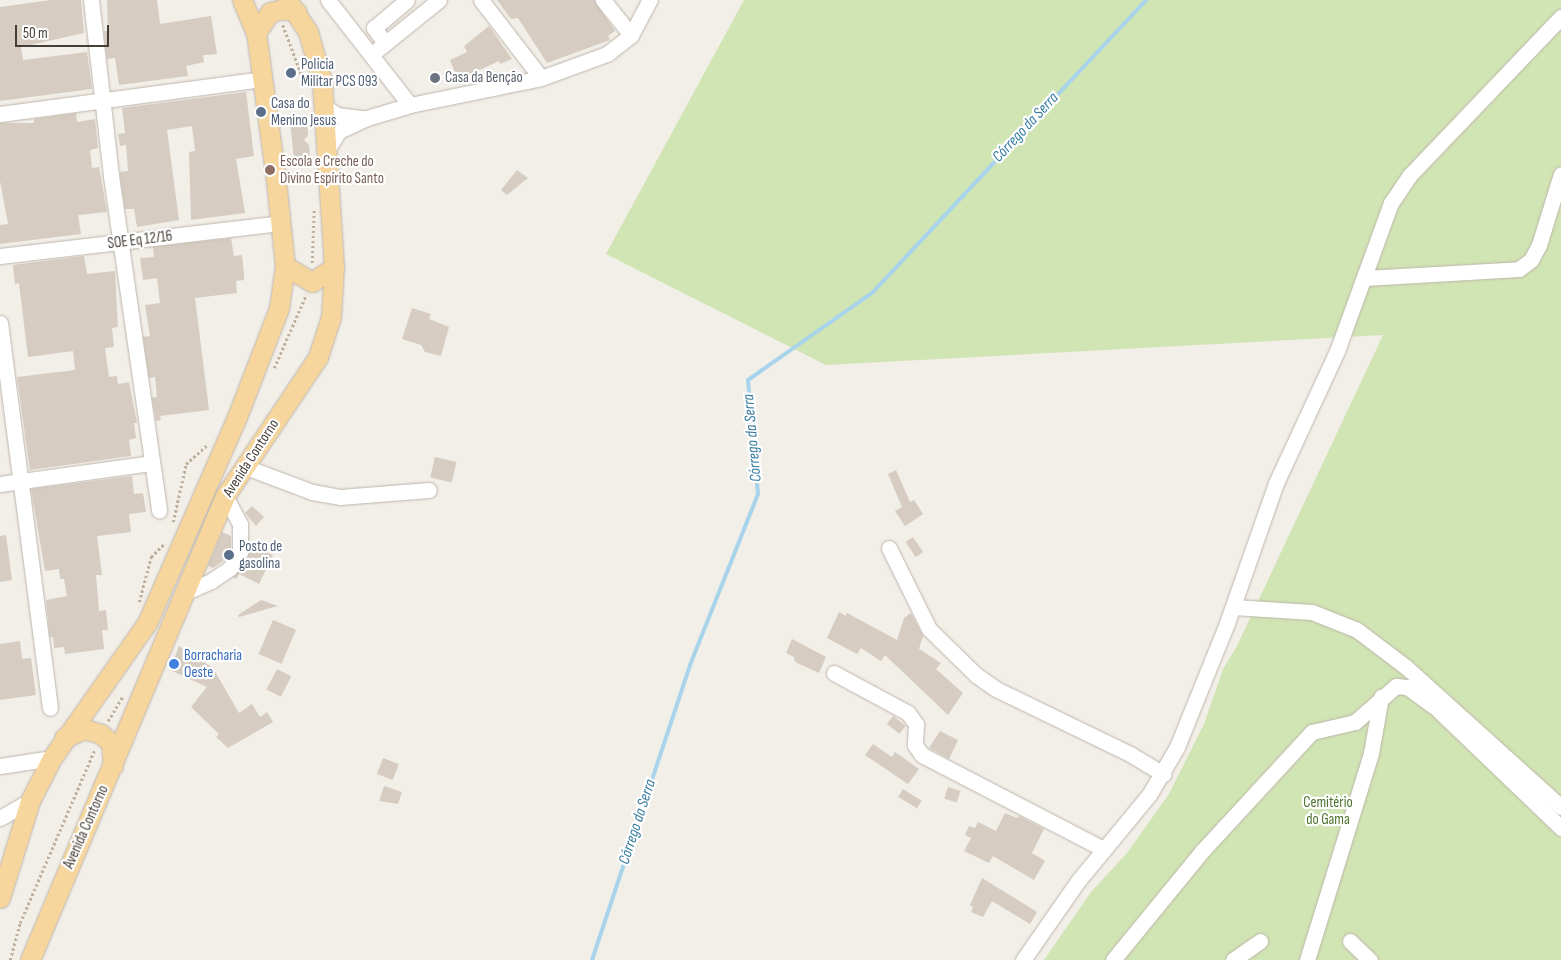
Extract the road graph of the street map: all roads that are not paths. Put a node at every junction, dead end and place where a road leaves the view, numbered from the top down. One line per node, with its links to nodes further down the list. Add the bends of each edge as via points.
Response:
1 (91, 0): 17 (street)
2 (242, 0): 11 (main road, Avenida Contorno)
3 (328, 0): 14 (street)
4 (407, 0): 13 (street, via 374,28)
5 (439, 0): 13 (street)
6 (481, 0): 15 (street)
7 (603, 0): 12 (street)
8 (650, 0): 12 (street)
9 (292, 6): 11 (main road, via 270,12); 19 (main road, Avenida Contorno, via 316,58)
10 (1561, 17): 29 (street, via 1404,182 1385,216)
11 (256, 33): 16 (main road, Avenida Contorno)
12 (631, 35): 15 (street, via 606,54)
13 (385, 43): 14 (street)
14 (372, 54): 18 (street)
15 (541, 78): 18 (street)
16 (264, 79): 17 (street); 24 (main road, Avenida Contorno)
17 (104, 100): 20 (street); 25 (street)
18 (410, 105): 21 (street)
19 (324, 106): 21 (street, via 345,117); 22 (main road, Avenida Contorno)
20 (0, 114)
21 (367, 118): 22 (street, via 339,131)
22 (326, 150): 28 (main road, Avenida Contorno)
23 (1561, 174): 29 (street, via 1539,245 1531,260 1518,269)
24 (280, 224): 25 (street, SOE Eq 12/16); 27 (main road, Avenida Contorno)
25 (122, 243): 26 (street, SOE Eq 12/16); 33 (street)
26 (0, 256)
27 (285, 266): 28 (main road, via 312,282); 32 (main road, Avenida Contorno, via 279,308)
28 (334, 267): 34 (main road, Avenida Contorno, via 331,318 318,356)
29 (1365, 278): 43 (street, via 1337,351 1276,482)
30 (0, 323): 31 (street)
31 (3, 369): 35 (street)
32 (219, 457): 38 (main road); 41 (main road, Avenida Contorno)
33 (151, 463): 35 (street); 39 (street)
34 (243, 466): 37 (street, via 312,492 340,497); 38 (main road, Avenida Contorno)
35 (19, 482): 36 (street); 46 (street)
36 (0, 484)
37 (429, 490)
38 (227, 492): 42 (main road, Avenida Contorno); 42 (street, via 240,524 240,552 230,568)
39 (159, 511)
40 (889, 548): 51 (street, via 929,629 976,675 996,689 1130,754)
41 (170, 571): 42 (main road); 47 (main road, Avenida Contorno, via 138,639)
42 (182, 598): 50 (main road, Avenida Contorno)
43 (1233, 607): 51 (street); 53 (street, via 1312,612 1357,630 1406,667)
44 (834, 673): 56 (street, via 908,713 916,724 915,745 922,755)
45 (1381, 697): 55 (street, via 1396,686 1416,692); 63 (street, via 1355,722 1312,732 1203,850); 65 (street, via 1371,753)
46 (50, 708)
47 (64, 738): 48 (main road, Avenida Contorno); 50 (main road, via 84,729 101,734 111,743)
48 (52, 758): 49 (street); 52 (main road, Avenida Contorno)
49 (0, 766)
50 (113, 767): 61 (main road, Avenida Contorno)
51 (1163, 774): 56 (street)
52 (30, 801): 54 (street); 57 (main road, Avenida Contorno)
53 (1561, 807)
54 (0, 818)
55 (1561, 828)
56 (1103, 849): 62 (street)
57 (4, 859): 58 (main road, Avenida Contorno)
58 (0, 898)
59 (1260, 941): 64 (street)
60 (1350, 941): 66 (street)
61 (30, 960)
62 (1023, 960)
63 (1113, 960)
64 (1233, 960)
65 (1307, 960)
66 (1370, 960)

